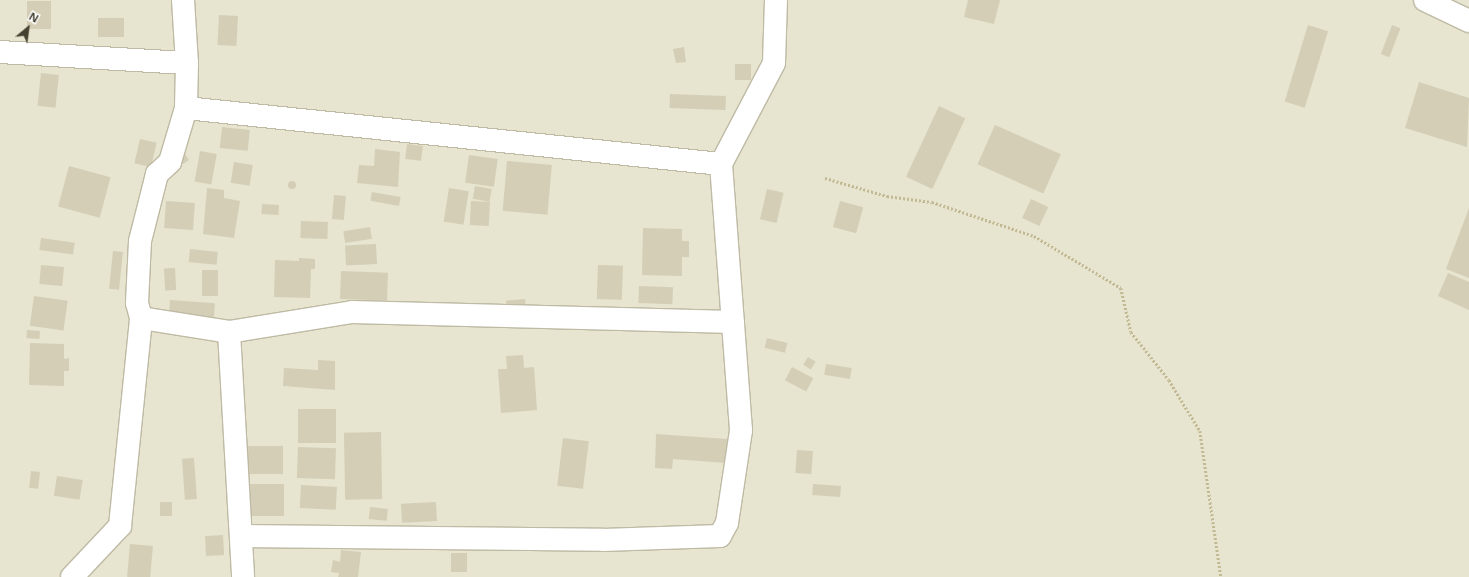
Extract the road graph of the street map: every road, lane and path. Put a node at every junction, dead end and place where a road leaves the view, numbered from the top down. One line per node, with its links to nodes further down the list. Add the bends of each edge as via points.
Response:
1 (182, 0): 6 (street)
2 (776, 0): 8 (street, via 774,63)
3 (1425, 0): 4 (street)
4 (1469, 21)
5 (0, 52): 6 (street)
6 (187, 64): 7 (street)
7 (186, 108): 8 (street); 10 (street, via 170,162 157,174 140,241 136,303)
8 (721, 164): 11 (street)
9 (825, 178): 16 (path, via 887,196 932,202 1034,236 1121,288 1130,332 1169,380 1200,431)
10 (141, 318): 12 (street); 14 (street, via 120,526)
11 (732, 322): 12 (street, via 352,312); 13 (street, via 741,430 727,523 720,536 603,540)
12 (229, 332): 13 (street)
13 (241, 536): 15 (street)
14 (72, 577)
15 (243, 577)
16 (1221, 577)

